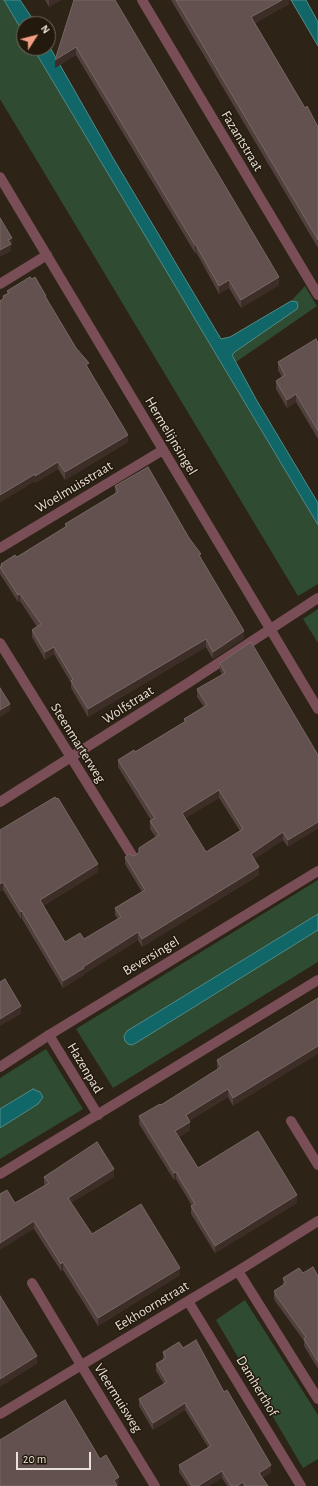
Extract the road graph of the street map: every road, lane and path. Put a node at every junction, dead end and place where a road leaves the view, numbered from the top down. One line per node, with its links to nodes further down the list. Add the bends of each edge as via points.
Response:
1 (142, 0): 5 (street, Fazantstraat)
2 (0, 178): 3 (street, Hermelijnsingel)
3 (47, 256): 4 (street); 6 (street, Hermelijnsingel)
4 (0, 284)
5 (318, 295)
6 (163, 450): 7 (street, Woelmuisstraat); 9 (street, Hermelijnsingel)
7 (0, 548)
8 (318, 598): 9 (street, Wolfstraat)
9 (269, 629): 11 (street, Hermelijnsingel); 12 (street, Wolfstraat)
10 (0, 644): 12 (street, Steenmarterweg)
11 (318, 709)
12 (71, 758): 13 (street, Wolfstraat); 14 (street, Steenmarterweg)
13 (0, 802)
14 (133, 857)
15 (318, 871): 17 (street, Beversingel)
16 (318, 980): 19 (street)
17 (49, 1035): 18 (street, Beversingel); 19 (street, Hazenpad)
18 (0, 1067)
19 (98, 1115): 22 (street)
20 (291, 1121): 21 (street)
21 (318, 1165)
22 (0, 1174)
23 (318, 1221): 24 (street, Eekhoornstraat)
24 (238, 1271): 26 (street, Eekhoornstraat); 28 (street)
25 (32, 1283): 27 (street, Vleermuisweg)
26 (188, 1301): 27 (street, Eekhoornstraat); 31 (street, Damherthof)
27 (81, 1365): 29 (street, Eekhoornstraat); 30 (street, Vleermuisweg)
28 (318, 1398)
29 (0, 1414)
30 (155, 1486)
31 (301, 1486)

